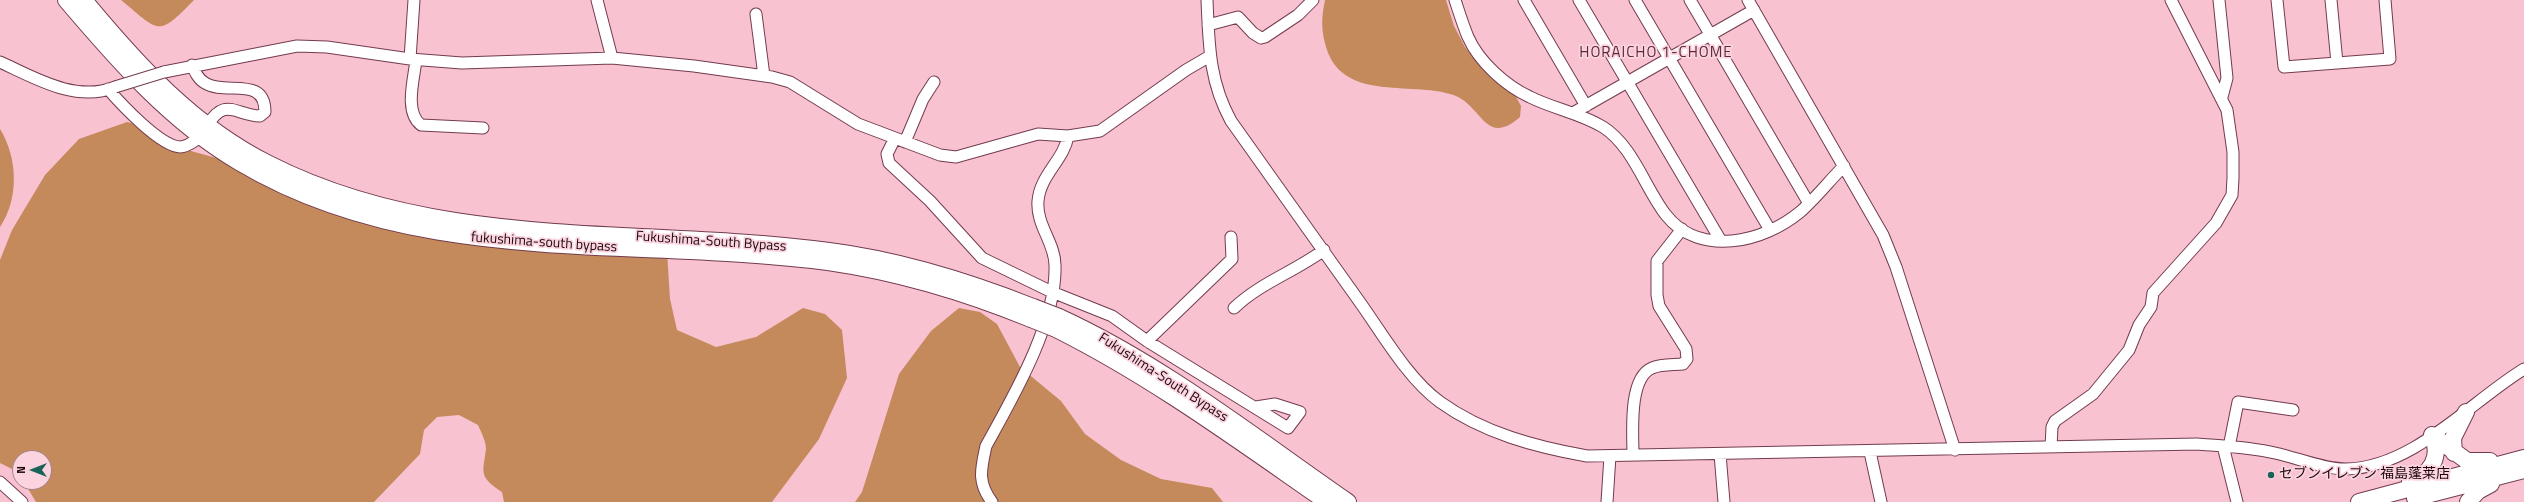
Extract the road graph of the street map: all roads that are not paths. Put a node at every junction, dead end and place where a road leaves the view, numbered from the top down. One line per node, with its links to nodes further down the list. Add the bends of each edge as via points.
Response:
1 (66, 0): 37 (highway, via 145,87)
2 (84, 0): 37 (highway, Fukushima-South Bypass, via 130,55)
3 (414, 0): 25 (street)
4 (597, 0): 23 (street)
5 (1207, 0): 20 (street)
6 (1313, 0): 20 (street, via 1298,15 1261,38 1238,17)
7 (1455, 0): 35 (street, via 1468,38 1498,75 1530,97)
8 (1524, 0): 34 (street)
9 (1579, 0): 31 (street)
10 (1635, 0): 24 (street)
11 (1690, 0): 21 (street)
12 (1748, 0): 18 (street)
13 (2171, 0): 33 (street)
14 (2219, 0): 33 (street, via 2227,78)
15 (2277, 0): 27 (street, via 2284,67)
16 (2330, 0): 27 (street)
17 (2385, 0): 27 (street, via 2390,59)
18 (1754, 10): 21 (street); 40 (street)
19 (756, 14): 29 (street)
20 (1208, 25): 22 (street)
21 (1710, 35): 24 (street); 41 (street)
22 (1210, 56): 38 (street, via 1186,70 1106,128); 46 (street, via 1216,89 1231,121)
23 (612, 58): 25 (street, via 462,63); 29 (street)
24 (1669, 58): 31 (street); 43 (street)
25 (413, 60): 28 (street, via 327,47 297,46); 36 (street, via 412,112 417,122 421,125)
26 (0, 62): 32 (street, via 69,91)
27 (2337, 63)
28 (192, 65): 32 (street, bridge); 37 (street, via 204,83 213,87 252,90 262,96 265,104 265,112 260,116 227,108 216,113)
29 (764, 76): 39 (street, via 798,86 846,118)
30 (934, 82): 39 (street)
31 (1628, 82): 34 (street); 45 (street)
32 (112, 88): 37 (street, via 152,132 170,143 180,147 189,144)
33 (2222, 97): 57 (street, via 2231,133 2232,195 2216,223 2153,293 2151,307 2139,324 2129,350 2105,381 2093,394 2055,421 2052,427)
34 (1586, 106): 35 (street)
35 (1573, 113): 42 (street, via 1604,128 1621,144 1667,216)
36 (483, 128)
37 (204, 131): 49 (highway, Fukushima-South Bypass, bridge, via 300,179 350,198 419,216 510,227 764,245 862,256 943,274)
38 (1068, 136): 39 (street, via 1038,134 956,157 940,155); 47 (street, via 1044,178 1038,201 1041,226 1055,259)
39 (900, 140): 47 (street, via 887,154 889,164 930,201 982,258)
40 (1844, 166): 41 (street); 58 (street, via 1883,235 1896,267)
41 (1808, 202): 43 (street, via 1800,212)
42 (1682, 229): 45 (street, via 1699,238); 62 (street, via 1657,261 1657,295 1659,306 1686,349 1687,358 1683,364 1657,366 1645,373 1635,394)
43 (1770, 230): 45 (street, via 1739,241)
44 (1231, 237): 50 (street, via 1232,259)
45 (1721, 241)
46 (1324, 250): 48 (street, via 1309,261 1260,287); 63 (street, via 1418,380 1442,403 1478,423 1530,444 1587,456)
47 (1052, 292): 50 (street, via 1097,309); 68 (street, via 1046,318 1030,361 986,446 981,478 983,488)
48 (1234, 308)
49 (1057, 323): 69 (highway, fukushima-south bypass, via 1145,378); 70 (highway, Fukushima-South Bypass, via 1102,338 1146,364)
50 (1147, 341): 52 (street)
51 (2524, 369): 54 (street, via 2500,384)
52 (1256, 407)
53 (2294, 410): 56 (street, via 2238,402)
54 (2466, 412): 55 (street); 60 (highway, via 2453,438)
55 (2432, 435): 56 (street, via 2404,453 2378,463 2346,469 2328,467 2273,452); 60 (highway); 75 (highway, via 2436,447 2435,455 2427,474)
56 (2226, 446): 57 (street, via 2192,444); 74 (street)
57 (2051, 448): 58 (street)
58 (1956, 450): 59 (street)
59 (1870, 452): 61 (street); 73 (street)
60 (2454, 453): 64 (highway, via 2474,462)
61 (1720, 454): 62 (street); 72 (street)
62 (1633, 455): 63 (street)
63 (1610, 456): 71 (street)
64 (2524, 457): 75 (highway)
65 (2524, 471): 76 (highway); 77 (highway, via 2485,487)
66 (0, 482): 67 (street)
67 (22, 502)
68 (992, 502)
69 (1327, 502)
70 (1348, 502)
71 (1607, 502)
72 (1724, 502)
73 (1881, 502)
74 (2237, 502)
75 (2360, 502)
76 (2401, 502)
77 (2468, 502)

